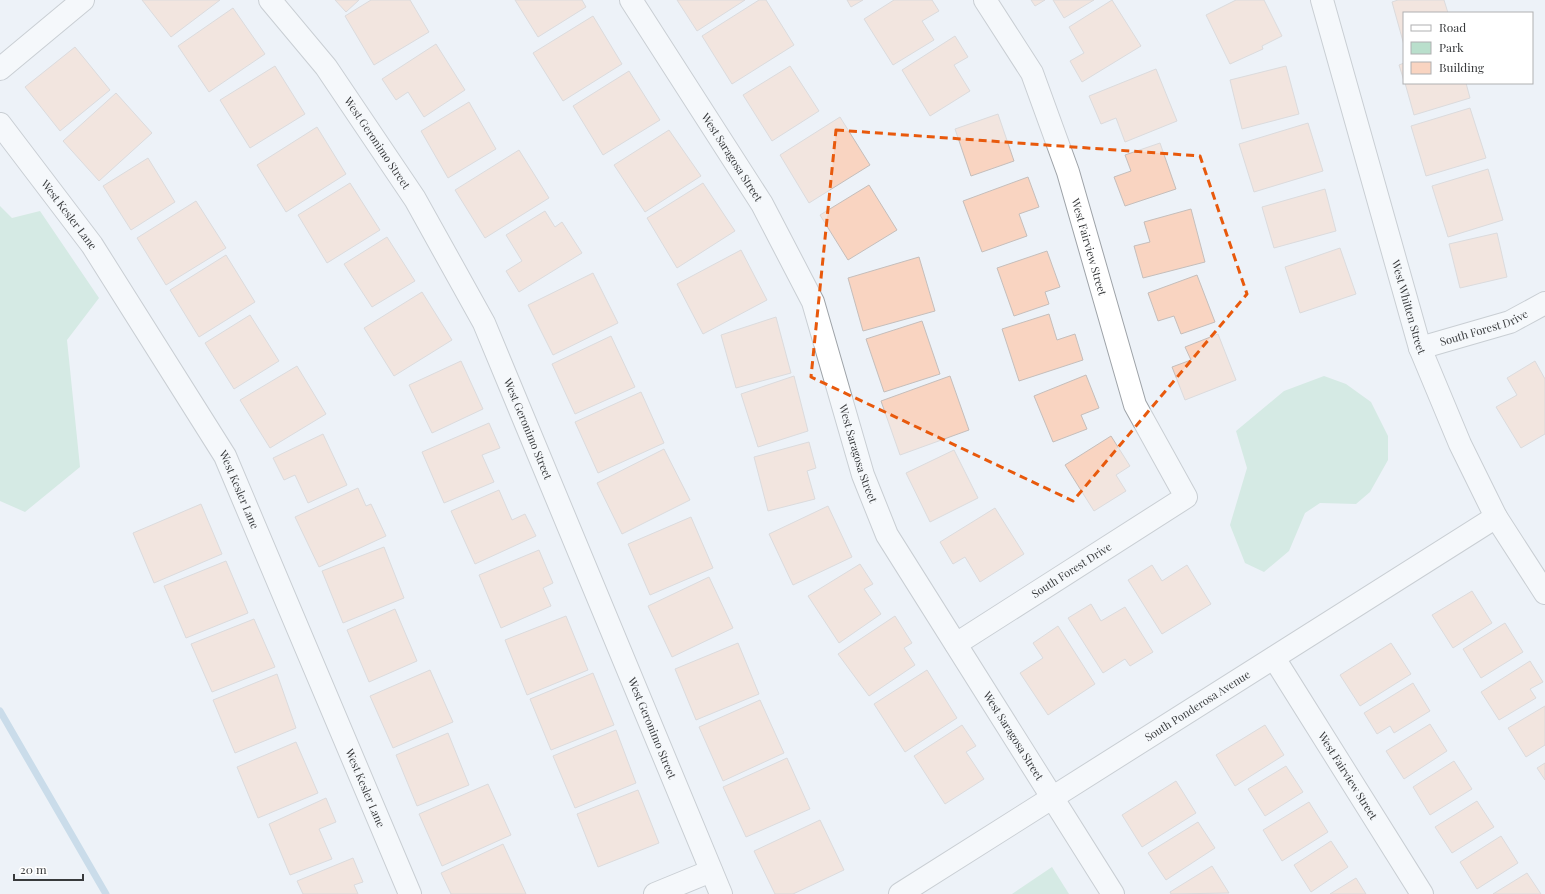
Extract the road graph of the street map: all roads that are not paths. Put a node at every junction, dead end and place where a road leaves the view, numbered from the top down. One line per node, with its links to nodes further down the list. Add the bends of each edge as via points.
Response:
1 (83, 0): 6 (street)
2 (270, 0): 16 (street, West Geronimo Street, via 326,67 415,199 484,323)
3 (631, 0): 13 (street, West Saragosa Street, via 762,204 813,302 863,475 887,535)
4 (985, 0): 10 (street, West Fairview Street, via 1032,72 1068,172 1135,405)
5 (1322, 0): 9 (street, West Whitten Street)
6 (0, 69)
7 (0, 124): 17 (street, West Kesler Lane, via 92,245 225,456)
8 (1545, 303): 9 (street, South Forest Drive, via 1510,322)
9 (1420, 348): 11 (street, West Whitten Street, via 1460,444)
10 (1186, 497): 13 (street, South Forest Drive)
11 (1496, 517): 12 (street, West Whitten Street); 14 (street, South Ponderosa Avenue)
12 (1545, 593)
13 (956, 644): 15 (street, West Saragosa Street)
14 (1274, 658): 15 (street, South Ponderosa Avenue); 22 (street, West Fairview Street)
15 (1052, 797): 20 (street, South Ponderosa Avenue); 21 (street, West Saragosa Street)
16 (711, 872): 18 (street); 19 (street, West Geronimo Street)
17 (410, 894)
18 (655, 894)
19 (721, 894)
20 (900, 894)
21 (1113, 894)
22 (1422, 894)

